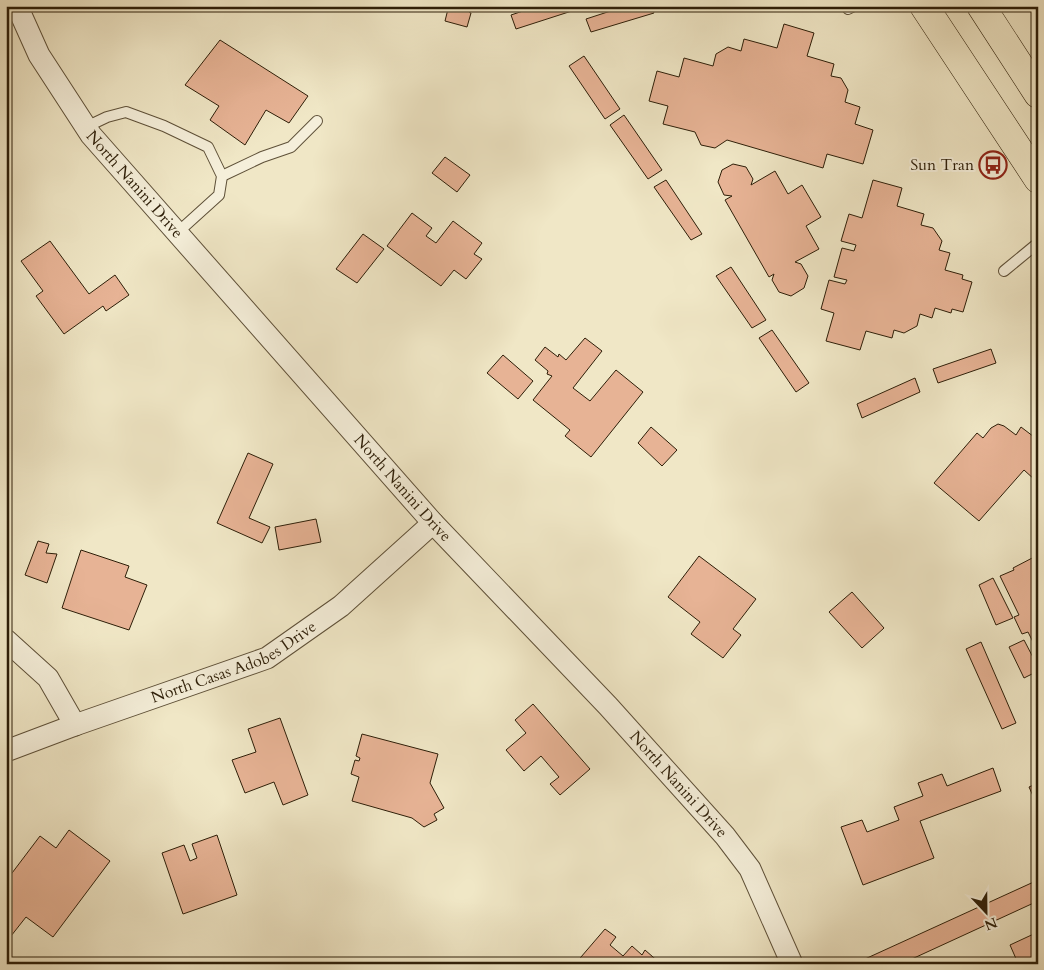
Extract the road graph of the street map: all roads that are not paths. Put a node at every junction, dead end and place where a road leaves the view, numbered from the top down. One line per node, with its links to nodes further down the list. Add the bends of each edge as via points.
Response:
1 (17, 6): 6 (street, North Nanini Drive, via 39,56)
2 (924, 6): 8 (highway)
3 (980, 6): 4 (highway)
4 (1038, 94)
5 (317, 121): 7 (lane, via 291,147)
6 (86, 127): 7 (lane, via 126,112 208,147); 9 (street, North Nanini Drive)
7 (222, 176): 9 (lane, via 219,195)
8 (1038, 179)
9 (177, 233): 12 (street, North Nanini Drive)
10 (1038, 243): 11 (lane)
11 (1004, 271)
12 (433, 524): 14 (street, North Casas Adobes Drive, via 341,606 266,658); 16 (street, North Nanini Drive, via 608,706 725,836 750,869)
13 (6, 640): 14 (street, via 48,678)
14 (75, 725): 15 (street, North Casas Adobes Drive)
15 (6, 751)
16 (792, 964)

